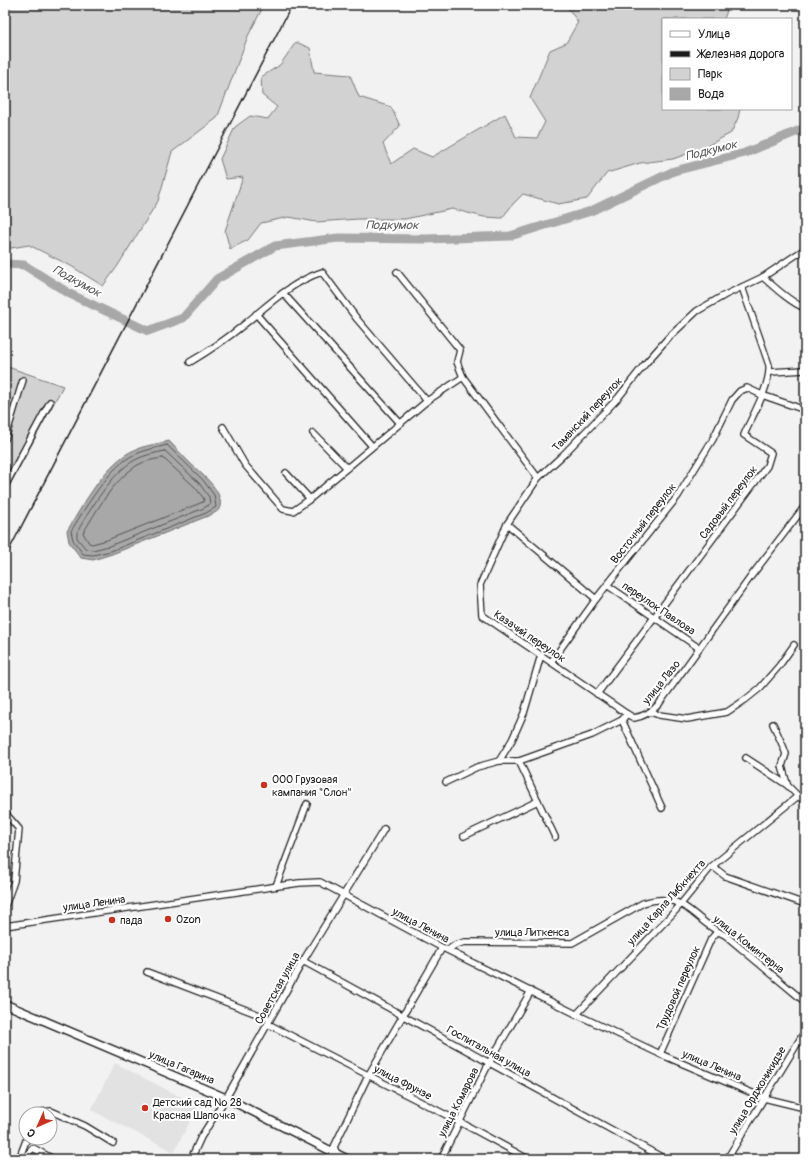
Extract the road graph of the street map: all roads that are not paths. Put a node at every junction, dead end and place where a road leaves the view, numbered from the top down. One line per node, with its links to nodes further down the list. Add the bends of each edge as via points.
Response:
1 (805, 249): 3 (street, Таманский переулок)
2 (397, 272): 11 (street, via 460,350 458,362)
3 (764, 277): 4 (street, Таманский переулок); 6 (street, via 772,286)
4 (742, 287): 10 (street); 24 (street, Таманский переулок, via 697,312 668,338 618,398 563,456)
5 (283, 294): 7 (street); 14 (street, via 322,272 357,319); 17 (street)
6 (805, 308)
7 (256, 314): 8 (street); 21 (street)
8 (190, 362)
9 (805, 370): 10 (street)
10 (770, 372): 13 (street, Садовый переулок)
11 (463, 376): 14 (street); 24 (street)
12 (23, 380): 20 (street)
13 (762, 395): 16 (street); 29 (street, Восточный переулок, via 747,388 740,391 732,400 713,439 678,496); 31 (street, Садовый переулок, via 744,435 771,453 767,466)
14 (427, 401): 17 (street)
15 (50, 402): 25 (street)
16 (805, 410)
17 (400, 423): 21 (street)
18 (223, 427): 26 (street, via 245,465 284,509 293,512)
19 (313, 432): 22 (street)
20 (5, 440)
21 (372, 446): 22 (street)
22 (347, 468): 26 (street)
23 (286, 473): 26 (street)
24 (538, 478): 28 (street, Таманский переулок)
25 (5, 486)
26 (310, 499)
27 (805, 506): 33 (street, улица Лазо)
28 (507, 524): 30 (street); 34 (street, Казачий переулок, via 480,585 482,616)
29 (607, 585): 30 (street, Восточный переулок); 31 (street, переулок Павлова)
30 (596, 599): 35 (street, Восточный переулок)
31 (655, 618): 33 (street, переулок Павлова); 36 (street, Садовый переулок)
32 (794, 645): 37 (street, via 760,688 727,712 687,719)
33 (699, 648): 37 (street, улица Лазо)
34 (541, 655): 35 (street, Казачий переулок); 42 (street, via 524,713)
35 (551, 662): 36 (street, Казачий переулок)
36 (597, 694): 38 (street, Казачий переулок)
37 (651, 712): 38 (street, улица Лазо, via 634,718)
38 (627, 714): 39 (street)
39 (622, 720): 43 (street, via 592,735); 50 (street)
40 (773, 724): 45 (street, via 786,754 782,766)
41 (746, 758): 45 (street)
42 (499, 761): 43 (street); 44 (street, via 477,767)
43 (519, 761): 47 (street)
44 (446, 782)
45 (787, 785): 46 (street)
46 (798, 796): 48 (street); 55 (street, улица Карла Либкнехта)
47 (538, 801): 53 (street); 54 (street)
48 (805, 802)
49 (307, 804): 56 (street)
50 (662, 808)
51 (5, 813): 60 (street, via 19,829 14,881)
52 (384, 829): 57 (street, Советская улица)
53 (464, 836)
54 (555, 837)
55 (711, 867): 58 (street, улица Карла Либкнехта); 59 (street, via 725,876)
56 (276, 886): 57 (street, улица Ленина, via 320,882); 61 (street, улица Ленина)
57 (344, 894): 63 (street, улица Ленина); 64 (street, Советская улица)
58 (679, 904): 62 (street, улица Коминтерна, via 688,908); 63 (street, улица Литкенса, via 666,900 643,903 572,943 465,942); 69 (street, улица Карла Либкнехта)
59 (805, 904)
60 (5, 906)
61 (5, 926)
62 (717, 932): 67 (street, улица Коминтерна, via 725,935); 73 (street, Трудовой переулок, via 711,940)
63 (445, 949): 66 (street, улица Ленина); 70 (street)
64 (303, 961): 70 (street, Госпитальная улица); 71 (street, Советская улица)
65 (147, 972): 71 (street, улица Фрунзе)
66 (531, 991): 69 (street, улица Ленина); 74 (street, улица Комарова)
67 (805, 1002)
68 (5, 1004): 76 (main road, улица Гагарина)
69 (576, 1014): 73 (street, улица Ленина)
70 (403, 1016): 74 (street, Госпитальная улица); 75 (street)
71 (269, 1022): 75 (street, улица Фрунзе); 76 (street, Советская улица)
72 (805, 1031): 77 (street, улица Орджоникидзе)
73 (660, 1054): 77 (street, улица Ленина)
74 (489, 1063): 80 (street, улица Комарова); 91 (street, Госпитальная улица)
75 (368, 1076): 80 (street, улица Фрунзе); 83 (street, via 334,1147)
76 (226, 1098): 83 (main road, улица Гагарина); 87 (street, Советская улица, via 201,1137)
77 (764, 1098): 78 (street, улица Ленина); 92 (street, улица Орджоникидзе)
78 (805, 1108)
79 (58, 1114): 81 (street, via 85,1126)
80 (460, 1122): 89 (street, улица Комарова); 90 (street, улица Фрунзе)
81 (113, 1143)
82 (23, 1146): 84 (street)
83 (336, 1156): 88 (main road, улица Гагарина)
84 (19, 1159)
85 (23, 1159): 86 (street, via 33,1148)
86 (53, 1159)
87 (191, 1159)
88 (347, 1159)
89 (441, 1159)
90 (528, 1159)
91 (665, 1159)
92 (727, 1159)

